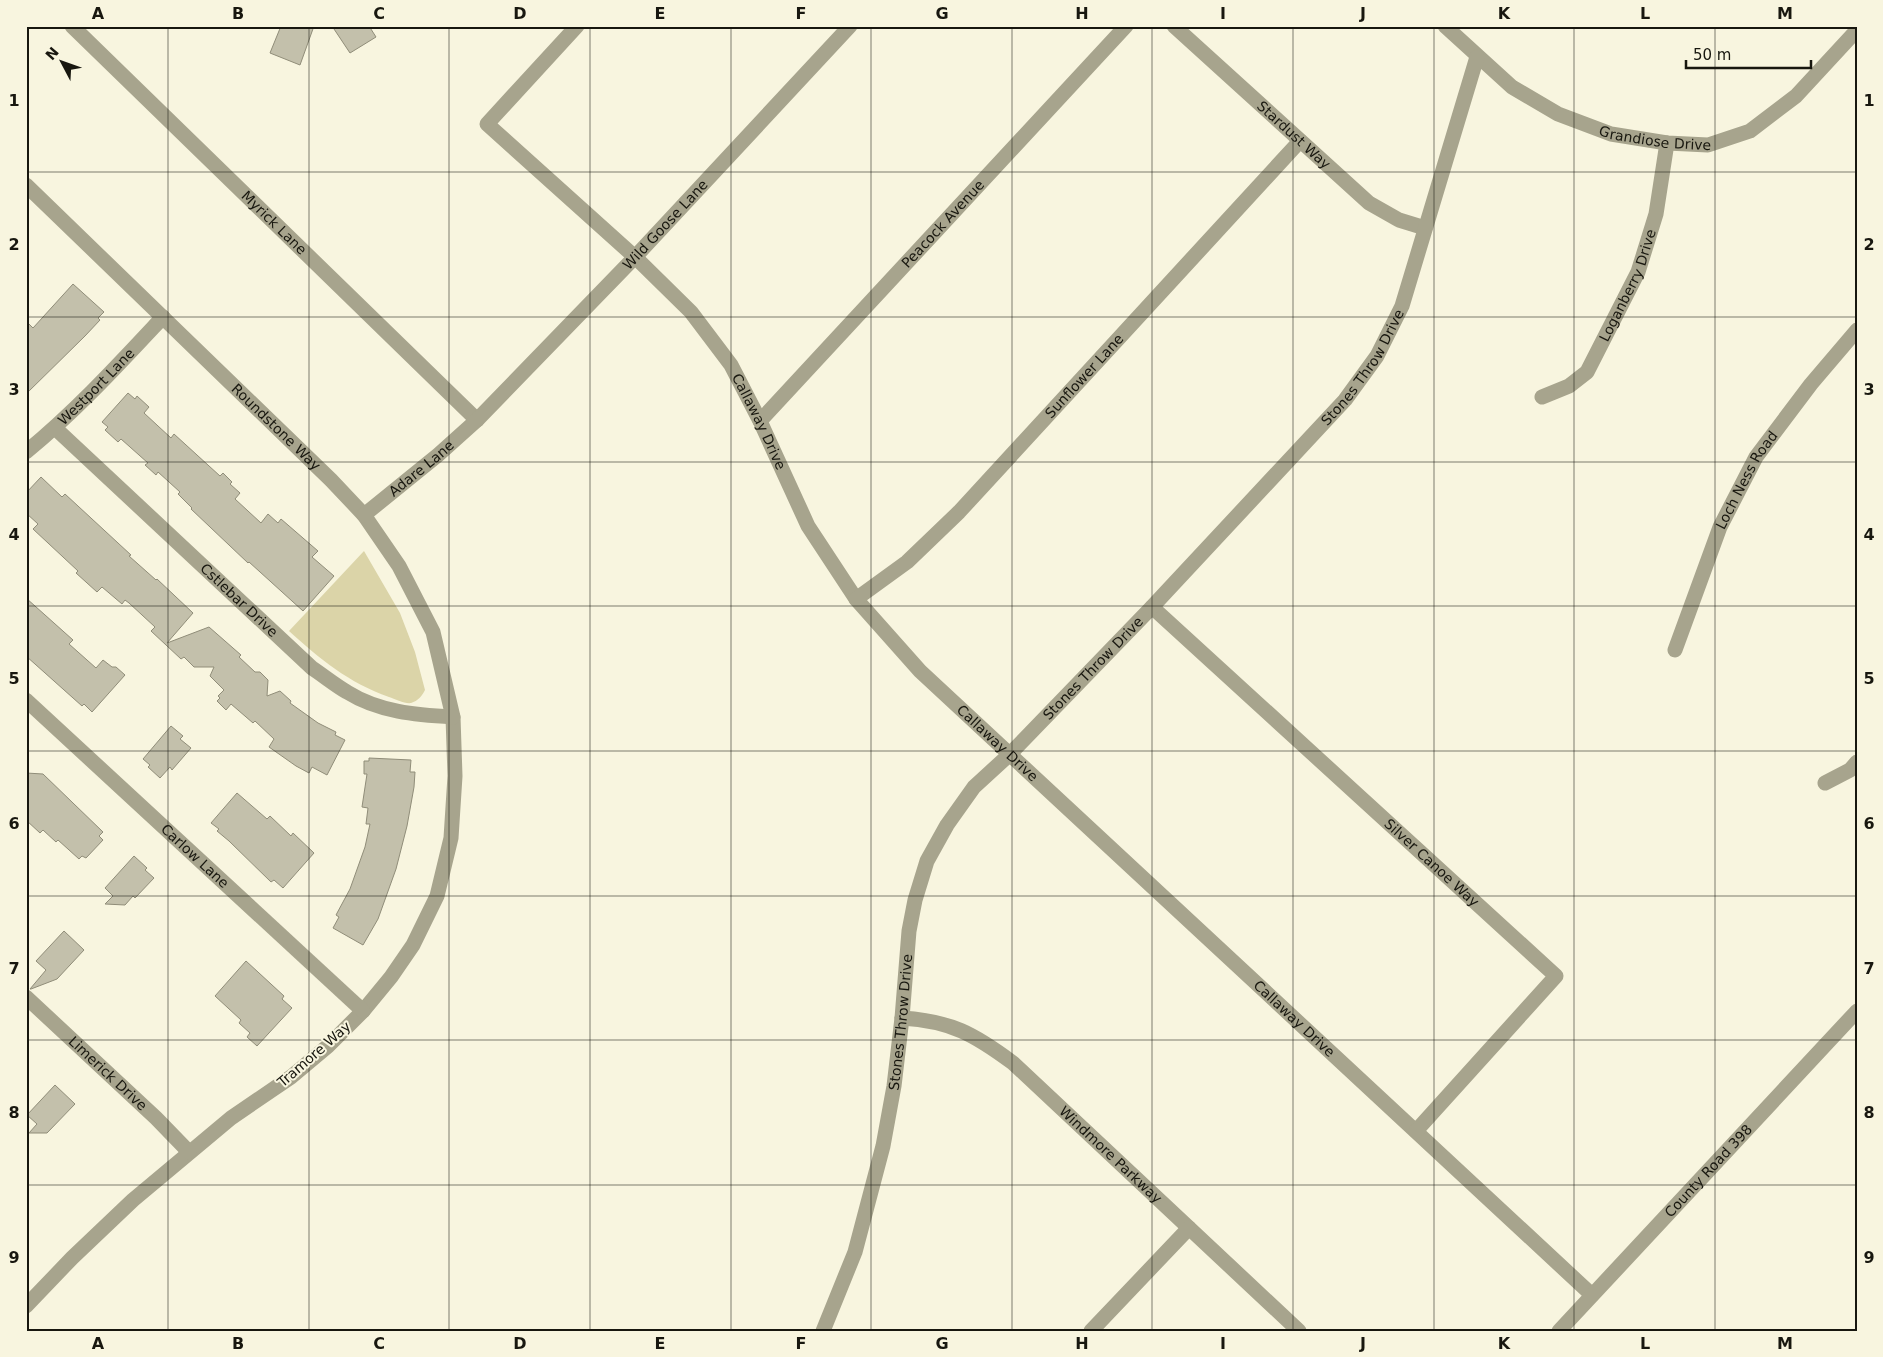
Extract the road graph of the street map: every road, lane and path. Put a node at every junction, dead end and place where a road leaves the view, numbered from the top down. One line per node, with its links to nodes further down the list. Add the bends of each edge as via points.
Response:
1 (72, 26): 17 (street, Myrick Lane)
2 (577, 26): 13 (street, Callaway Drive, via 487,124)
3 (850, 26): 13 (street, Wild Goose Lane)
4 (1126, 26): 18 (street, Peacock Avenue)
5 (1174, 26): 9 (street, Stardust Way)
6 (1445, 26): 8 (street, Grandiose Drive)
7 (1856, 28): 10 (street, Grandiose Drive, via 1796,96 1750,131 1708,145)
8 (1477, 57): 10 (street, Grandiose Drive, via 1512,87 1558,114 1610,134); 12 (street, Stones Throw Drive)
9 (1300, 141): 12 (street, Stardust Way, via 1369,203 1400,220); 22 (street, Sunflower Lane, via 959,512 907,562)
10 (1667, 143): 16 (street, Loganberry Drive, via 1656,214 1638,272 1587,372 1569,386)
11 (26, 185): 14 (street, Roundstone Way)
12 (1425, 228): 23 (street, Stones Throw Drive, via 1402,306 1376,356 1345,400)
13 (635, 257): 17 (street, Wild Goose Lane); 18 (street, Callaway Drive, via 691,312 731,365)
14 (163, 317): 19 (street, Westport Lane); 21 (street, Roundstone Way)
15 (1857, 330): 24 (street, Loch Ness Road, via 1756,457 1720,527)
16 (1542, 397)
17 (477, 420): 21 (street, Adare Lane)
18 (760, 421): 22 (street, Callaway Drive, via 808,526)
19 (55, 428): 20 (street, Westport Lane); 26 (street, Cstlebar Drive, via 312,668 348,693 383,708)
20 (26, 452)
21 (364, 515): 26 (street, Roundstone Way, via 399,566 433,632)
22 (856, 599): 27 (street, Callaway Drive, via 920,670)
23 (1152, 607): 27 (street, Stones Throw Drive); 34 (street, Silver Canoe Way, via 1556,976)
24 (1675, 650)
25 (26, 700): 31 (street, Carlow Lane)
26 (453, 717): 31 (street, Tramore Way, via 455,776 451,838 437,896 413,945)
27 (1010, 754): 33 (street, Stones Throw Drive, via 974,787 947,825 927,862 909,931); 34 (street, Callaway Drive)
28 (1857, 762): 29 (street, via 1850,770)
29 (1825, 783)
30 (26, 997): 35 (street, Limerick Drive)
31 (363, 1011): 35 (street, Tramore Way, via 290,1077)
32 (1857, 1011): 37 (street, County Road 398)
33 (902, 1018): 36 (street, Windmore Parkway, via 926,1019 956,1028 989,1045 1013,1063); 39 (street, Stones Throw Drive, via 883,1146 855,1252)
34 (1416, 1131): 37 (street, Callaway Drive)
35 (189, 1152): 38 (street, Tramore Way, via 133,1200)
36 (1189, 1228): 40 (street); 41 (street, Windmore Parkway)
37 (1592, 1295): 42 (street, County Road 398)
38 (26, 1306)
39 (823, 1331)
40 (1091, 1331)
41 (1299, 1331)
42 (1559, 1331)

